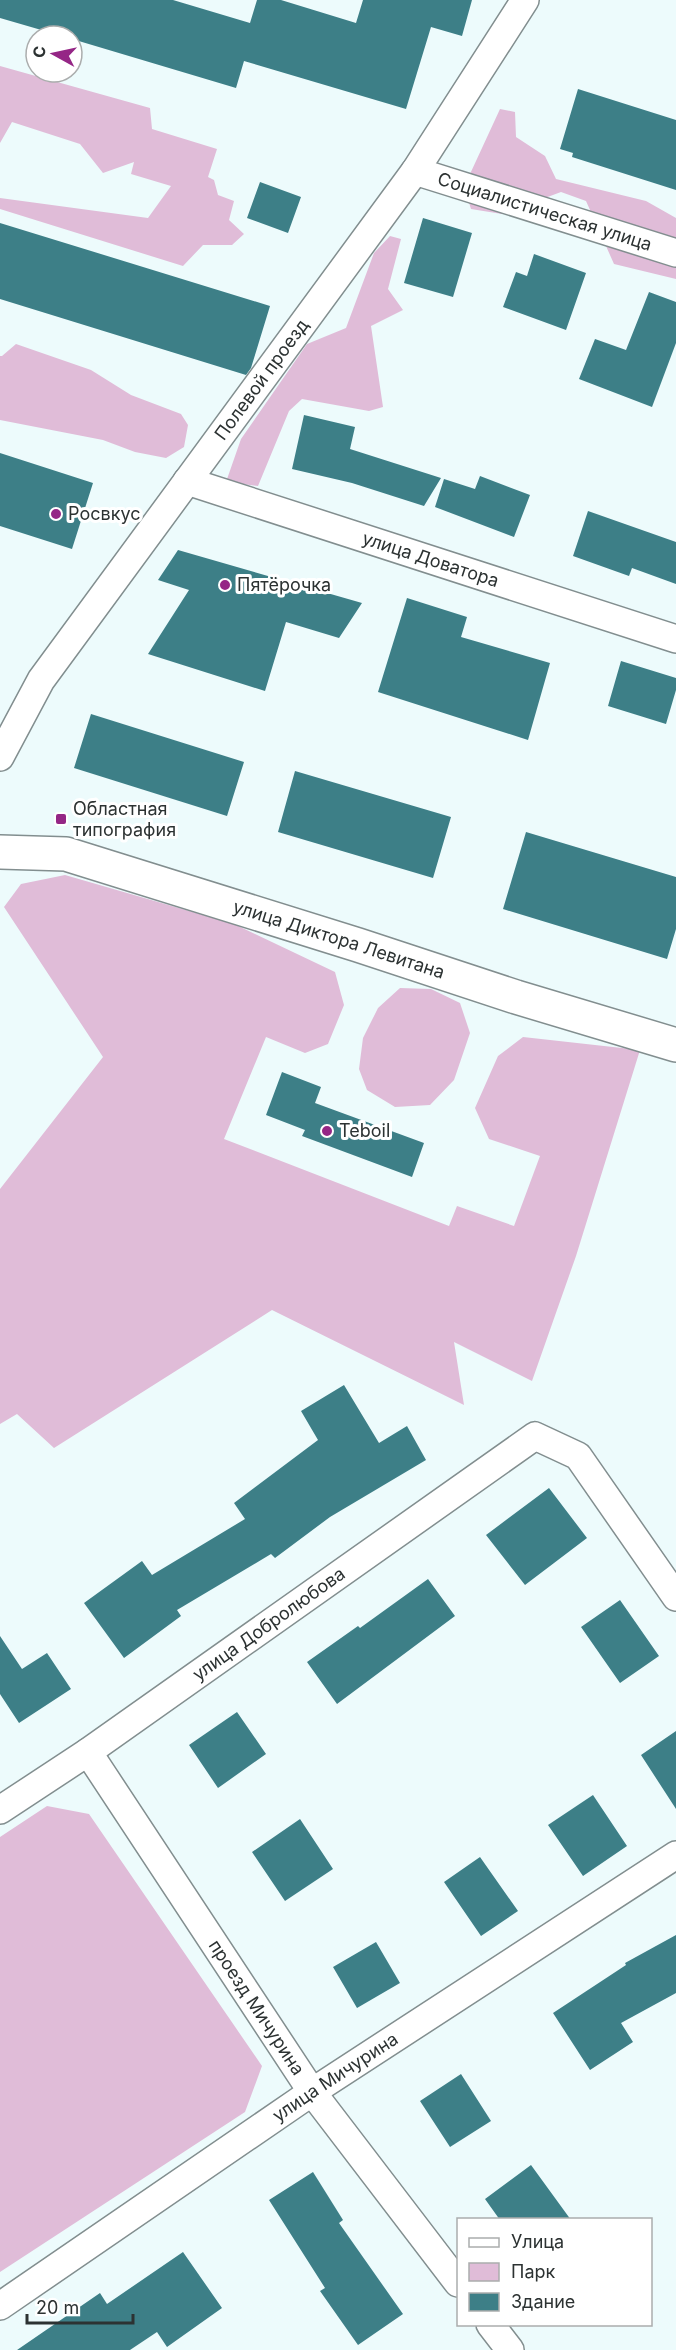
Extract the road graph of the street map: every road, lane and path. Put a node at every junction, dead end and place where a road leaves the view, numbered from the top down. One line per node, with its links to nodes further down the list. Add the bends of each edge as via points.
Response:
1 (525, 0): 2 (street, Полевой проезд)
2 (415, 171): 3 (street, Социалистическая улица); 4 (street, Полевой проезд)
3 (676, 253)
4 (187, 481): 5 (street, улица Доватора); 6 (street, Полевой проезд, via 41,680)
5 (676, 639)
6 (0, 757)
7 (0, 852): 8 (street, улица Диктора Левитана, via 66,854)
8 (676, 1045)
9 (676, 1597): 10 (street, улица Добролюбова, via 578,1456 535,1436)
10 (88, 1752): 11 (street, улица Добролюбова); 13 (street, проезд Мичурина)
11 (0, 1810)
12 (676, 1855): 13 (street, улица Мичурина)
13 (312, 2092): 14 (street, проезд Мичурина); 15 (street, улица Мичурина)
14 (457, 2280)
15 (0, 2306)
16 (491, 2326): 17 (street)
17 (510, 2350)

